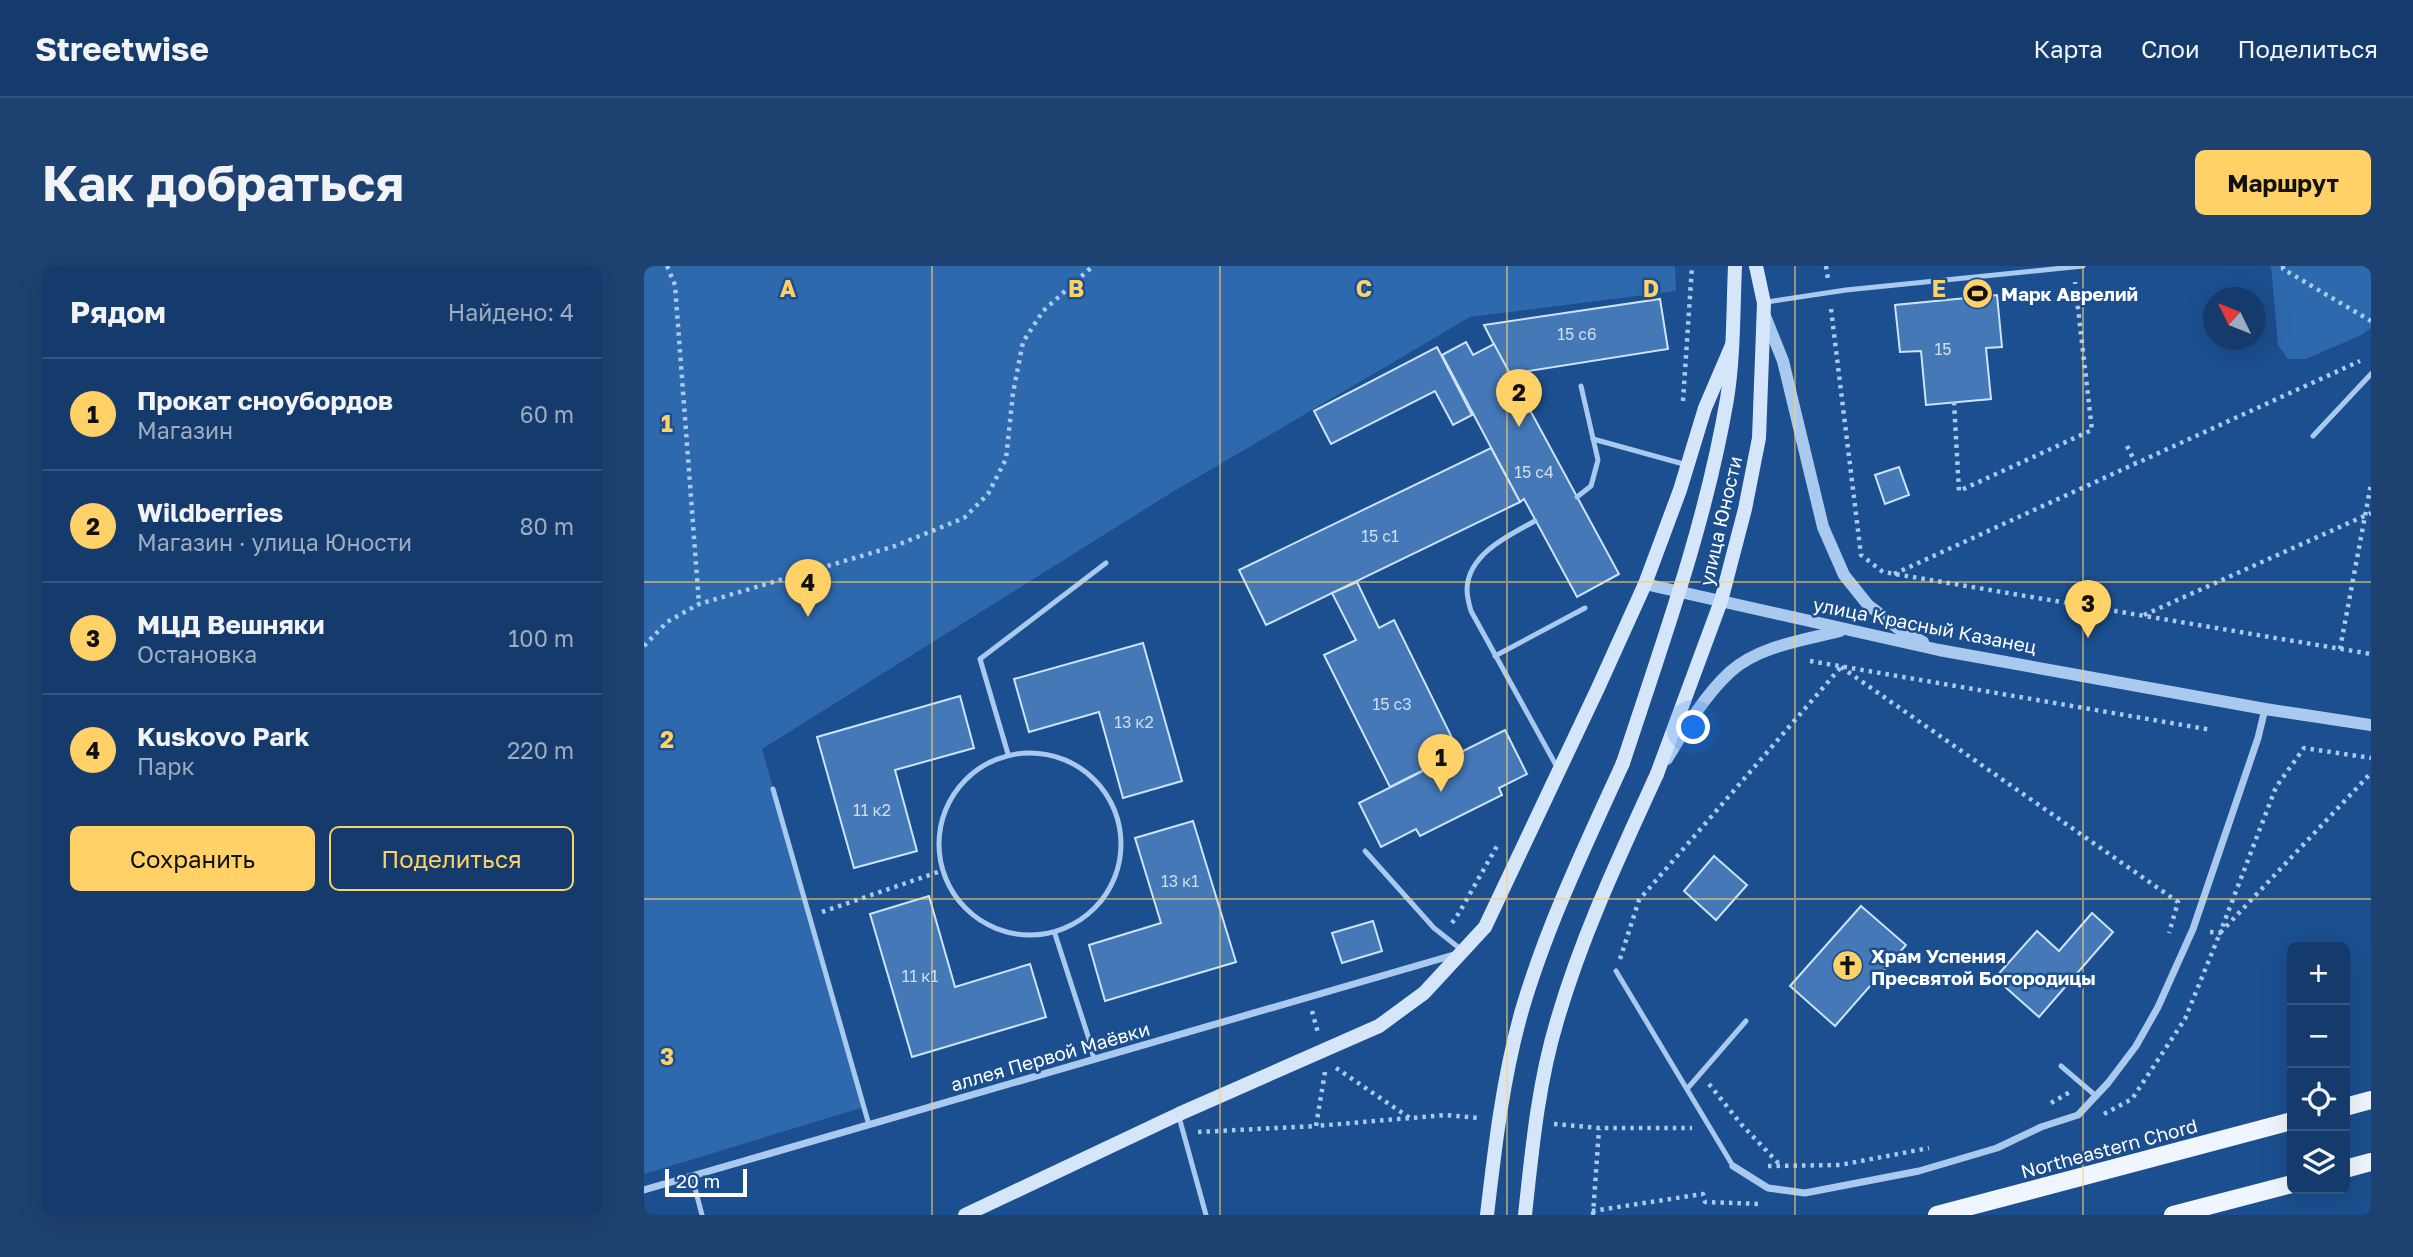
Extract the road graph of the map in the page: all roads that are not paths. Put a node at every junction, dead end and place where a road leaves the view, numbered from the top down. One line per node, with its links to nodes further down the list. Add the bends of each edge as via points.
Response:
1 (1735, 266): 6 (main road, улица Юности)
2 (1756, 266): 5 (main road, улица Юности)
3 (2083, 266): 4 (lane)
4 (2074, 267): 5 (lane, via 1829,293)
5 (1763, 308): 17 (main road, улица Юности, via 1759,438); 20 (street, via 1783,361 1823,527 1844,575 1868,605 1899,629)
6 (1732, 345): 11 (main road, via 1704,408); 16 (main road, улица Юности, via 1727,398 1711,474)
7 (2371, 374): 9 (lane)
8 (1581, 386): 10 (lane)
9 (2313, 436)
10 (1593, 439): 11 (lane); 12 (lane, via 1598,460 1591,486)
11 (1687, 466): 15 (main road)
12 (1577, 497)
13 (1535, 521): 21 (lane, via 1495,544 1476,562 1467,588 1471,611)
14 (1106, 564): 24 (lane, via 980,659)
15 (1644, 584): 16 (street, улица Красный Казанец); 25 (main road)
16 (1679, 592): 17 (street, улица Красный Казанец); 53 (main road, улица Юности, bridge, via 1623,763 1564,892 1522,1010 1499,1116)
17 (1721, 601): 19 (street, улица Красный Казанец); 26 (main road, улица Юности)
18 (1585, 608): 21 (lane)
19 (1845, 630): 20 (street, улица Красный Казанец); 26 (street, via 1782,645 1731,671 1695,713)
20 (1939, 650): 22 (street, улица Красный Казанец)
21 (1495, 656): 25 (lane)
22 (2265, 709): 23 (street, улица Красный Казанец); 36 (street, via 2181,959 2136,1046)
23 (2371, 725)
24 (1007, 754): 29 (lane, via 1048,753 1086,770 1112,801 1123,841 1115,881 1091,914); 29 (lane, via 974,770 949,799 937,834 941,871 966,912 1007,934)
25 (1558, 769): 30 (main road, via 1485,927)
26 (1657, 774): 54 (main road, улица Юности, bridge, via 1599,900 1557,1022 1535,1117)
27 (774, 789): 41 (lane)
28 (1365, 850): 30 (lane, via 1441,935)
29 (1055, 934): 33 (lane)
30 (1464, 952): 33 (street, аллея Первой Маёвки); 39 (main road, via 1424,993 1380,1026 1325,1056)
31 (1616, 971): 35 (lane)
32 (1746, 1021): 35 (lane)
33 (1094, 1060): 41 (street, аллея Первой Маёвки)
34 (2061, 1066): 36 (lane)
35 (1687, 1089): 43 (lane)
36 (2096, 1096): 43 (street, via 2078,1115 1997,1148 1907,1174 1805,1193 1768,1188)
37 (2371, 1100): 38 (main road)
38 (2350, 1106)
39 (1179, 1114): 48 (main road); 52 (lane)
40 (2287, 1122): 55 (main road, Northeastern Chord)
41 (869, 1125): 45 (street, аллея Первой Маёвки)
42 (2371, 1162): 44 (main road)
43 (1733, 1166)
44 (2350, 1168)
45 (692, 1177): 47 (street, аллея Первой Маёвки); 49 (lane)
46 (2287, 1185): 56 (main road)
47 (644, 1190)
48 (1017, 1190): 50 (main road); 51 (main road)
49 (702, 1215)
50 (965, 1215)
51 (991, 1215)
52 (1206, 1215)
53 (1486, 1215)
54 (1525, 1215)
55 (1937, 1215)
56 (2173, 1215)

